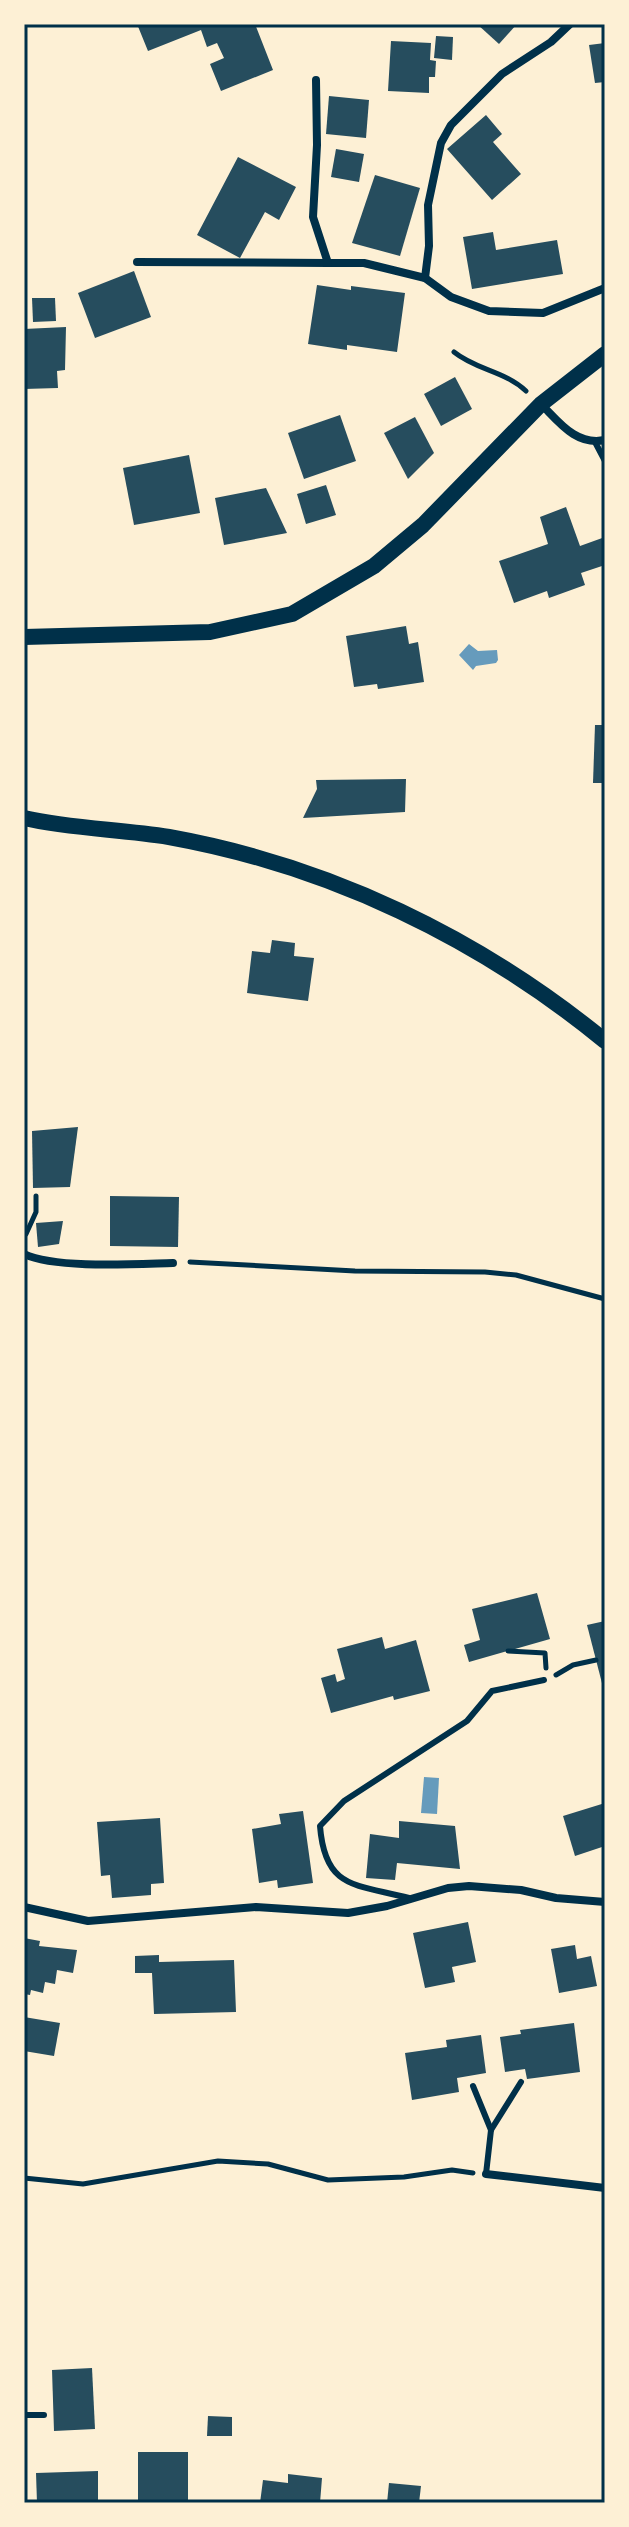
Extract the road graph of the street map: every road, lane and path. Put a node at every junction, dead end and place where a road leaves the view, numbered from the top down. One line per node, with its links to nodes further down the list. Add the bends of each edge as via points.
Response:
1 (570, 24): 5 (street, via 502,74 451,125 441,143 428,205)
2 (316, 80): 4 (street, via 313,217)
3 (137, 262): 4 (street)
4 (328, 263): 5 (street, via 364,263)
5 (425, 278): 6 (street, via 451,297 489,311 543,313)
6 (605, 288)
7 (454, 352): 9 (path, via 514,379)
8 (605, 354): 9 (main road)
9 (535, 398): 10 (street, via 570,434); 12 (main road, via 423,525 374,566 292,614 210,632)
10 (600, 441): 11 (lane)
11 (605, 461)
12 (24, 637)
13 (24, 818): 14 (main road, via 167,837 291,867 343,886 442,931 534,986)
14 (605, 1041)
15 (36, 1196): 16 (path, via 36,1212)
16 (26, 1234)
17 (24, 1254): 18 (street, via 103,1264)
18 (173, 1263): 19 (path, via 485,1272)
19 (605, 1299)
20 (508, 1651): 22 (path, via 545,1653)
21 (596, 1660): 23 (path)
22 (547, 1665)
23 (544, 1680): 24 (lane, via 492,1691 467,1721 344,1801 320,1826 330,1869 347,1882)
24 (409, 1898): 25 (street, via 469,1886); 26 (street, via 348,1913 256,1907 88,1921)
25 (605, 1902)
26 (24, 1907)
27 (521, 2082): 29 (lane)
28 (473, 2086): 29 (lane)
29 (491, 2130): 30 (lane)
30 (486, 2174): 31 (path, via 452,2170 328,2180 268,2164 218,2161 83,2184); 32 (street)
31 (24, 2178)
32 (605, 2188)
33 (24, 2415): 34 (lane)
34 (44, 2415)

